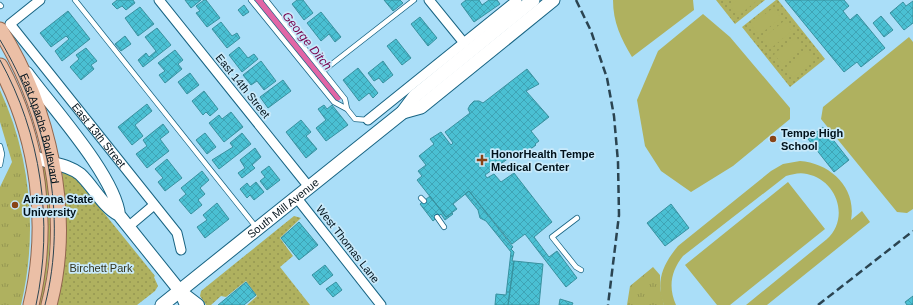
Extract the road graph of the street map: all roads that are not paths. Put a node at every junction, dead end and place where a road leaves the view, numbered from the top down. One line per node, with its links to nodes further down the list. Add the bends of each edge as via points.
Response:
1 (40, 0): 11 (street)
2 (75, 0): 31 (lane)
3 (159, 0): 23 (street, East 14th Street)
4 (251, 0): 16 (lane, via 334,102)
5 (266, 0): 15 (lane)
6 (414, 0): 15 (lane)
7 (429, 0): 12 (street)
8 (517, 0): 12 (street)
9 (533, 0): 17 (main road, South Mill Avenue, via 415,96)
10 (553, 0): 17 (main road, South Mill Avenue, via 421,107)
11 (5, 28): 13 (main road, East Apache Boulevard); 25 (street, East 13th Street)
12 (464, 43): 18 (street)
13 (17, 59): 21 (main road, East Apache Boulevard, via 37,108); 26 (street, East 13th Street, via 98,167 118,204)
14 (0, 66): 20 (main road, East Apache Boulevard, via 12,89)
15 (323, 72): 16 (lane, via 345,99)
16 (347, 109): 18 (lane, via 355,119)
17 (403, 112): 23 (main road, South Mill Avenue)
18 (368, 120)
19 (0, 146): 22 (lane)
20 (33, 156): 21 (street, East 13th Street); 35 (main road, East Apache Boulevard, via 40,207 40,248)
21 (51, 163): 26 (street, East 13th Street, via 69,167 79,174 109,209); 36 (main road, East Apache Boulevard, via 57,232 55,273)
22 (0, 165)
23 (309, 187): 24 (main road, South Mill Avenue)
24 (296, 197): 31 (main road, South Mill Avenue); 40 (street, West Thomas Lane)
25 (154, 205): 29 (street); 32 (street, East 13th Street, via 176,233)
26 (119, 215): 29 (street, East 13th Street)
27 (437, 218): 30 (lane)
28 (577, 218): 33 (lane, via 552,237)
29 (128, 227): 34 (street, East 13th Street)
30 (444, 227)
31 (258, 228): 34 (main road, South Mill Avenue)
32 (181, 250)
33 (581, 270)
34 (180, 291): 37 (main road, South Mill Avenue); 38 (street); 39 (street)
35 (31, 305)
36 (49, 305)
37 (162, 305)
38 (186, 305)
39 (198, 305)
40 (381, 305)

